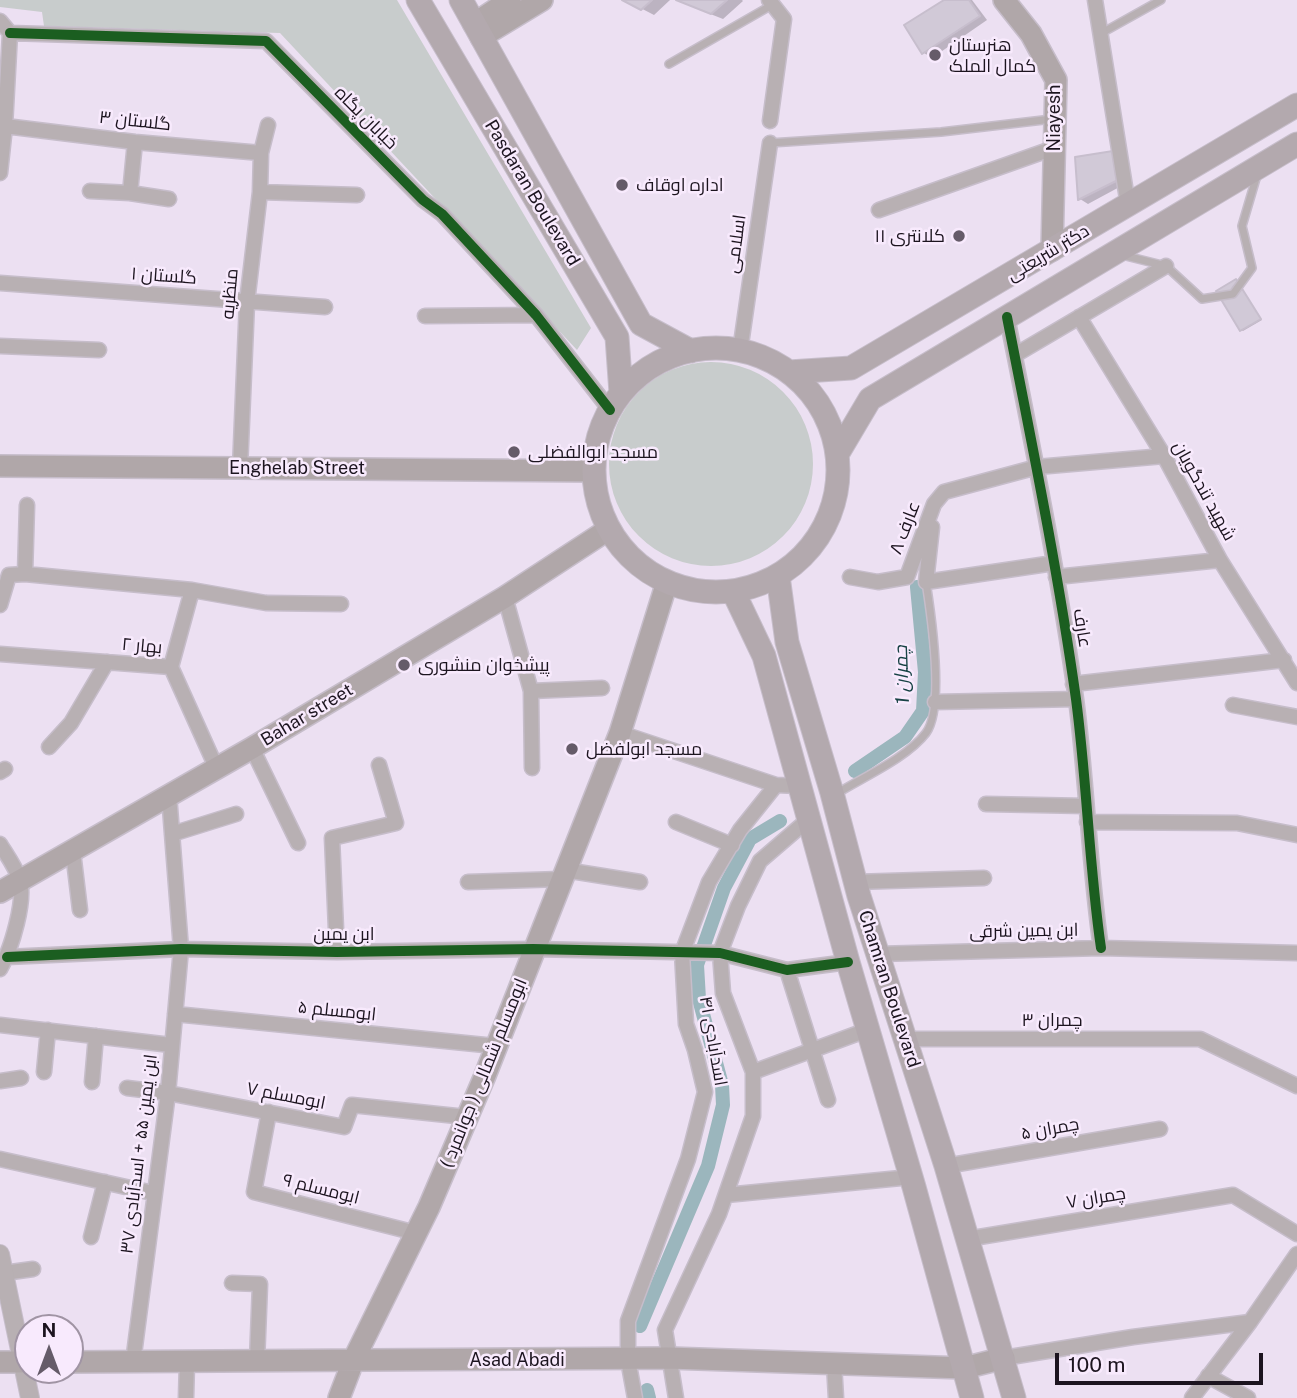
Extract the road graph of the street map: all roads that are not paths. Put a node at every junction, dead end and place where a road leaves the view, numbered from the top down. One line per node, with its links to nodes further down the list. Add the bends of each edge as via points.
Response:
1 (418, 0): 13 (main road, Pasdaran Boulevard); 15 (street, via 416,12 454,77)
2 (461, 0): 12 (main road, Pasdaran Boulevard)
3 (510, 0): 12 (main road)
4 (542, 0): 12 (main road)
5 (1095, 0): 11 (street)
6 (1161, 0): 11 (lane)
7 (1012, 2): 17 (main road, Niayesh, via 1056,80)
8 (771, 3): 14 (lane); 18 (street, via 784,19)
9 (0, 21): 10 (street)
10 (10, 33): 20 (street); 42 (street, خیابان پگاه, via 266,41 442,214)
11 (1100, 34): 33 (street)
12 (486, 36): 13 (main road); 49 (main road, Pasdaran Boulevard, via 641,324)
13 (446, 47): 15 (main road, Pasdaran Boulevard)
14 (669, 64)
15 (468, 84): 53 (main road, Pasdaran Boulevard, via 617,337)
16 (1297, 105): 33 (main road, دکتر شریعتی)
17 (1055, 119): 22 (lane); 24 (main road, Niayesh)
18 (770, 121)
19 (268, 125): 25 (street, منظریه)
20 (5, 126): 21 (street, گلستان ۳); 27 (street)
21 (135, 142): 25 (street, گلستان ۳); 30 (street)
22 (770, 143): 50 (street, اسلامی)
23 (1297, 145): 26 (main road, دکتر شریعتی)
24 (1054, 148): 34 (street); 35 (main road, Niayesh)
25 (261, 153): 29 (street, منظریه)
26 (1259, 167): 36 (main road, دکتر شریعتی); 37 (lane, via 1242,226 1252,268 1233,294 1202,299)
27 (0, 173)
28 (90, 191): 30 (street)
29 (260, 192): 31 (street); 39 (street, منظریه)
30 (130, 193): 32 (street)
31 (357, 195)
32 (169, 199)
33 (1128, 205): 35 (main road, دکتر شریعتی)
34 (879, 210)
35 (1052, 250): 41 (main road, دکتر شریعتی)
36 (1114, 253): 37 (lane); 44 (main road, دکتر شریعتی)
37 (1166, 266): 45 (street)
38 (0, 283): 39 (street, گلستان ۱)
39 (247, 302): 40 (street, گلستان ۱); 58 (street, منظریه)
40 (325, 307)
41 (950, 310): 46 (main road, via 948,323 953,334); 52 (main road, دکتر شریعتی, via 851,368)
42 (536, 315): 43 (street); 53 (street, خیابان پگاه)
43 (425, 316)
44 (1007, 317): 46 (main road, دکتر شریعتی); 51 (street, عارف)
45 (1079, 317): 51 (street); 55 (street, شهید تندگویان)
46 (970, 339): 54 (main road, دکتر شریعتی, via 870,398)
47 (0, 346): 48 (street)
48 (99, 350)
49 (691, 351): 50 (main road); 53 (main road, via 641,374)
50 (740, 351): 52 (main road)
51 (1015, 355): 57 (street, عارف)
52 (789, 372): 54 (main road, via 824,413)
53 (616, 402): 59 (main road, via 597,443)
54 (838, 453): 66 (main road, via 837,489 827,524 806,553)
55 (1164, 456): 57 (street, عارف ۸); 63 (street, شهید تندگویان)
56 (0, 466): 58 (main road, Enghelab Street)
57 (1037, 467): 60 (street, عارف ۸, via 944,492); 64 (street, عارف)
58 (240, 468): 59 (main road, Enghelab Street)
59 (594, 471): 62 (main road, via 598,501)
60 (934, 504): 67 (street, عارف ۸, via 907,577 878,582); 69 (street)
61 (27, 505): 65 (street)
62 (609, 529): 68 (main road, via 634,561); 72 (main road, Bahar street)
63 (1220, 560): 64 (street, via 1138,569); 76 (street, شهید تندگویان)
64 (1055, 570): 69 (street); 80 (street, عارف)
65 (25, 574): 70 (street); 74 (street, via 9,575)
66 (778, 576): 71 (main road); 95 (main road, Chamran Boulevard, via 787,642)
67 (850, 577)
68 (667, 582): 71 (main road, via 699,591); 87 (main road, ابومسلم شمالی ( جوانمرد ))
69 (926, 582): 84 (lane, via 935,643)
70 (192, 590): 73 (street, via 266,603); 78 (street)
71 (733, 592): 93 (main road, Chamran Boulevard, via 764,656)
72 (505, 597): 82 (street); 89 (main road, Bahar street)
73 (341, 604)
74 (0, 605)
75 (0, 654): 77 (street, بهار ۲)
76 (1284, 660): 79 (street, شهید تندگویان); 80 (street)
77 (107, 662): 78 (street, بهار ۲); 88 (street, via 71,723)
78 (171, 667): 91 (street, بهار ۲)
79 (1297, 683)
80 (1073, 684): 83 (street, عارف)
81 (602, 688): 82 (street)
82 (531, 691): 92 (street)
83 (1076, 699): 84 (street); 97 (street, عارف)
84 (934, 702): 95 (lane, via 928,731 902,755)
85 (1233, 705): 86 (street)
86 (1297, 717)
87 (620, 733): 93 (street); 108 (main road, ابومسلم شمالی ( جوانمرد ))
88 (49, 747)
89 (252, 748): 91 (main road, Bahar street); 104 (street)
90 (379, 765): 119 (street, via 396,823 332,838)
91 (216, 768): 94 (main road, Bahar street)
92 (532, 768)
93 (788, 786): 99 (main road, Chamran Boulevard); 106 (street, اسدآبادی ۴۱)
94 (169, 796): 102 (street, ابن یمین ۵۵ + اسدآبادی ۳۷); 107 (main road, Bahar street)
95 (833, 796): 112 (main road, Chamran Boulevard)
96 (986, 804): 97 (street)
97 (1086, 806): 101 (street, عارف)
98 (236, 814): 102 (street)
99 (810, 818): 121 (street, via 760,861); 124 (main road, Chamran Boulevard)
100 (676, 822): 106 (street)
101 (1087, 822): 103 (street, via 1237,823); 116 (street, عارف)
102 (172, 834): 117 (street, ابن یمین ۵۵ + اسدآبادی ۳۷)
103 (1297, 835)
104 (298, 843)
105 (0, 844): 110 (street)
106 (732, 845): 120 (street, اسدآبادی ۴۱, via 709,881)
107 (72, 852): 110 (main road, Bahar street); 115 (street)
108 (563, 874): 111 (street); 113 (street); 118 (main road, ابومسلم شمالی ( جوانمرد ))
109 (984, 878): 112 (street)
110 (21, 880): 114 (main road, Bahar street); 125 (street, via 18,925)
111 (640, 881)
112 (855, 881): 123 (main road, Chamran Boulevard)
113 (468, 882)
114 (0, 892)
115 (80, 910)
116 (1101, 948): 122 (street, ابن یمین شرقی); 123 (street, ابن یمین شرقی)
117 (181, 949): 119 (street, ابن یمین); 125 (street, ابن یمین); 127 (street, ابن یمین ۵۵ + اسدآبادی ۳۷)
118 (533, 949): 119 (street, ابن یمین); 120 (street, ابن یمین); 134 (main road, ابومسلم شمالی ( جوانمرد ))
119 (337, 952)
120 (682, 953): 121 (street, ابن یمین); 171 (street, اسدآبادی ۴۱, via 686,1024 705,1092 688,1159 628,1321)
121 (720, 953): 126 (street); 137 (street, via 723,993)
122 (1297, 953)
123 (877, 954): 132 (main road, Chamran Boulevard)
124 (848, 962): 126 (street); 130 (main road, Chamran Boulevard)
125 (3, 963)
126 (787, 970): 135 (street)
127 (175, 1014): 133 (street, ابن یمین ۵۵ + اسدآبادی ۳۷); 134 (street, ابومسلم ۵)
128 (0, 1025): 129 (street)
129 (48, 1030): 131 (street); 136 (street)
130 (867, 1030): 135 (street); 150 (main road, Chamran Boulevard)
131 (96, 1036): 133 (street); 140 (street)
132 (905, 1039): 141 (street, چمران ۳, via 1200,1039); 149 (main road, Chamran Boulevard)
133 (171, 1045): 143 (street, ابن یمین ۵۵ + اسدآبادی ۳۷)
134 (495, 1046): 146 (main road, ابومسلم شمالی ( جوانمرد ))
135 (811, 1052): 137 (street); 144 (street)
136 (44, 1072)
137 (752, 1072): 153 (street, via 753,1116)
138 (21, 1078): 139 (street)
139 (0, 1081)
140 (92, 1082)
141 (1297, 1086)
142 (127, 1088): 143 (street, ابومسلم ۷)
143 (168, 1093): 145 (street, ابومسلم ۷); 152 (street, ابن یمین ۵۵ + اسدآبادی ۳۷)
144 (828, 1100)
145 (269, 1112): 146 (street, ابومسلم ۷, via 344,1127 352,1105); 154 (street, ابومسلم ۹, via 254,1192)
146 (466, 1117): 154 (main road, ابومسلم شمالی ( جوانمرد ))
147 (1160, 1129): 149 (street, چمران ۵)
148 (0, 1158): 151 (street)
149 (946, 1166): 157 (main road, Chamran Boulevard)
150 (911, 1177): 153 (street); 177 (main road, Chamran Boulevard)
151 (105, 1182): 152 (street); 156 (street)
152 (153, 1193): 174 (street, ابن یمین ۵۵ + اسدآبادی ۳۷)
153 (726, 1195): 166 (street, via 665,1330)
154 (416, 1233): 164 (main road, ابومسلم شمالی ( جوانمرد ))
155 (1297, 1234): 157 (street, چمران ۷, via 1233,1195)
156 (91, 1237)
157 (967, 1239): 167 (main road, Chamran Boulevard)
158 (0, 1254): 161 (street)
159 (1296, 1259): 165 (street)
160 (33, 1269): 161 (street)
161 (4, 1273): 163 (street)
162 (232, 1283): 172 (street, via 260,1284)
163 (14, 1315)
164 (376, 1315): 168 (main road, ابومسلم شمالی ( جوانمرد )); 170 (main road, via 346,1343)
165 (1250, 1322): 167 (street); 178 (street)
166 (669, 1358): 171 (main road, Asad Abadi); 176 (main road, Asad Abadi); 182 (street)
167 (1004, 1358): 177 (main road, Asad Abadi); 185 (main road, Chamran Boulevard)
168 (354, 1359): 169 (main road, Asad Abadi); 170 (main road, Asad Abadi); 179 (main road, ابومسلم شمالی ( جوانمرد ))
169 (394, 1359): 171 (main road, Asad Abadi); 179 (main road)
170 (317, 1360): 172 (main road, Asad Abadi)
171 (628, 1360): 181 (street, اسدآبادی ۴۱)
172 (257, 1361): 175 (main road, Asad Abadi)
173 (84, 1362): 174 (main road, Asad Abadi)
174 (133, 1362): 175 (main road, Asad Abadi)
175 (187, 1362): 180 (street)
176 (834, 1364): 177 (main road, Asad Abadi); 183 (street)
177 (964, 1368): 184 (main road, Chamran Boulevard)
178 (1208, 1376): 186 (street); 187 (street)
179 (339, 1397)
180 (186, 1398)
181 (635, 1398)
182 (676, 1398)
183 (836, 1398)
184 (972, 1398)
185 (1014, 1398)
186 (1192, 1398)
187 (1248, 1398)

